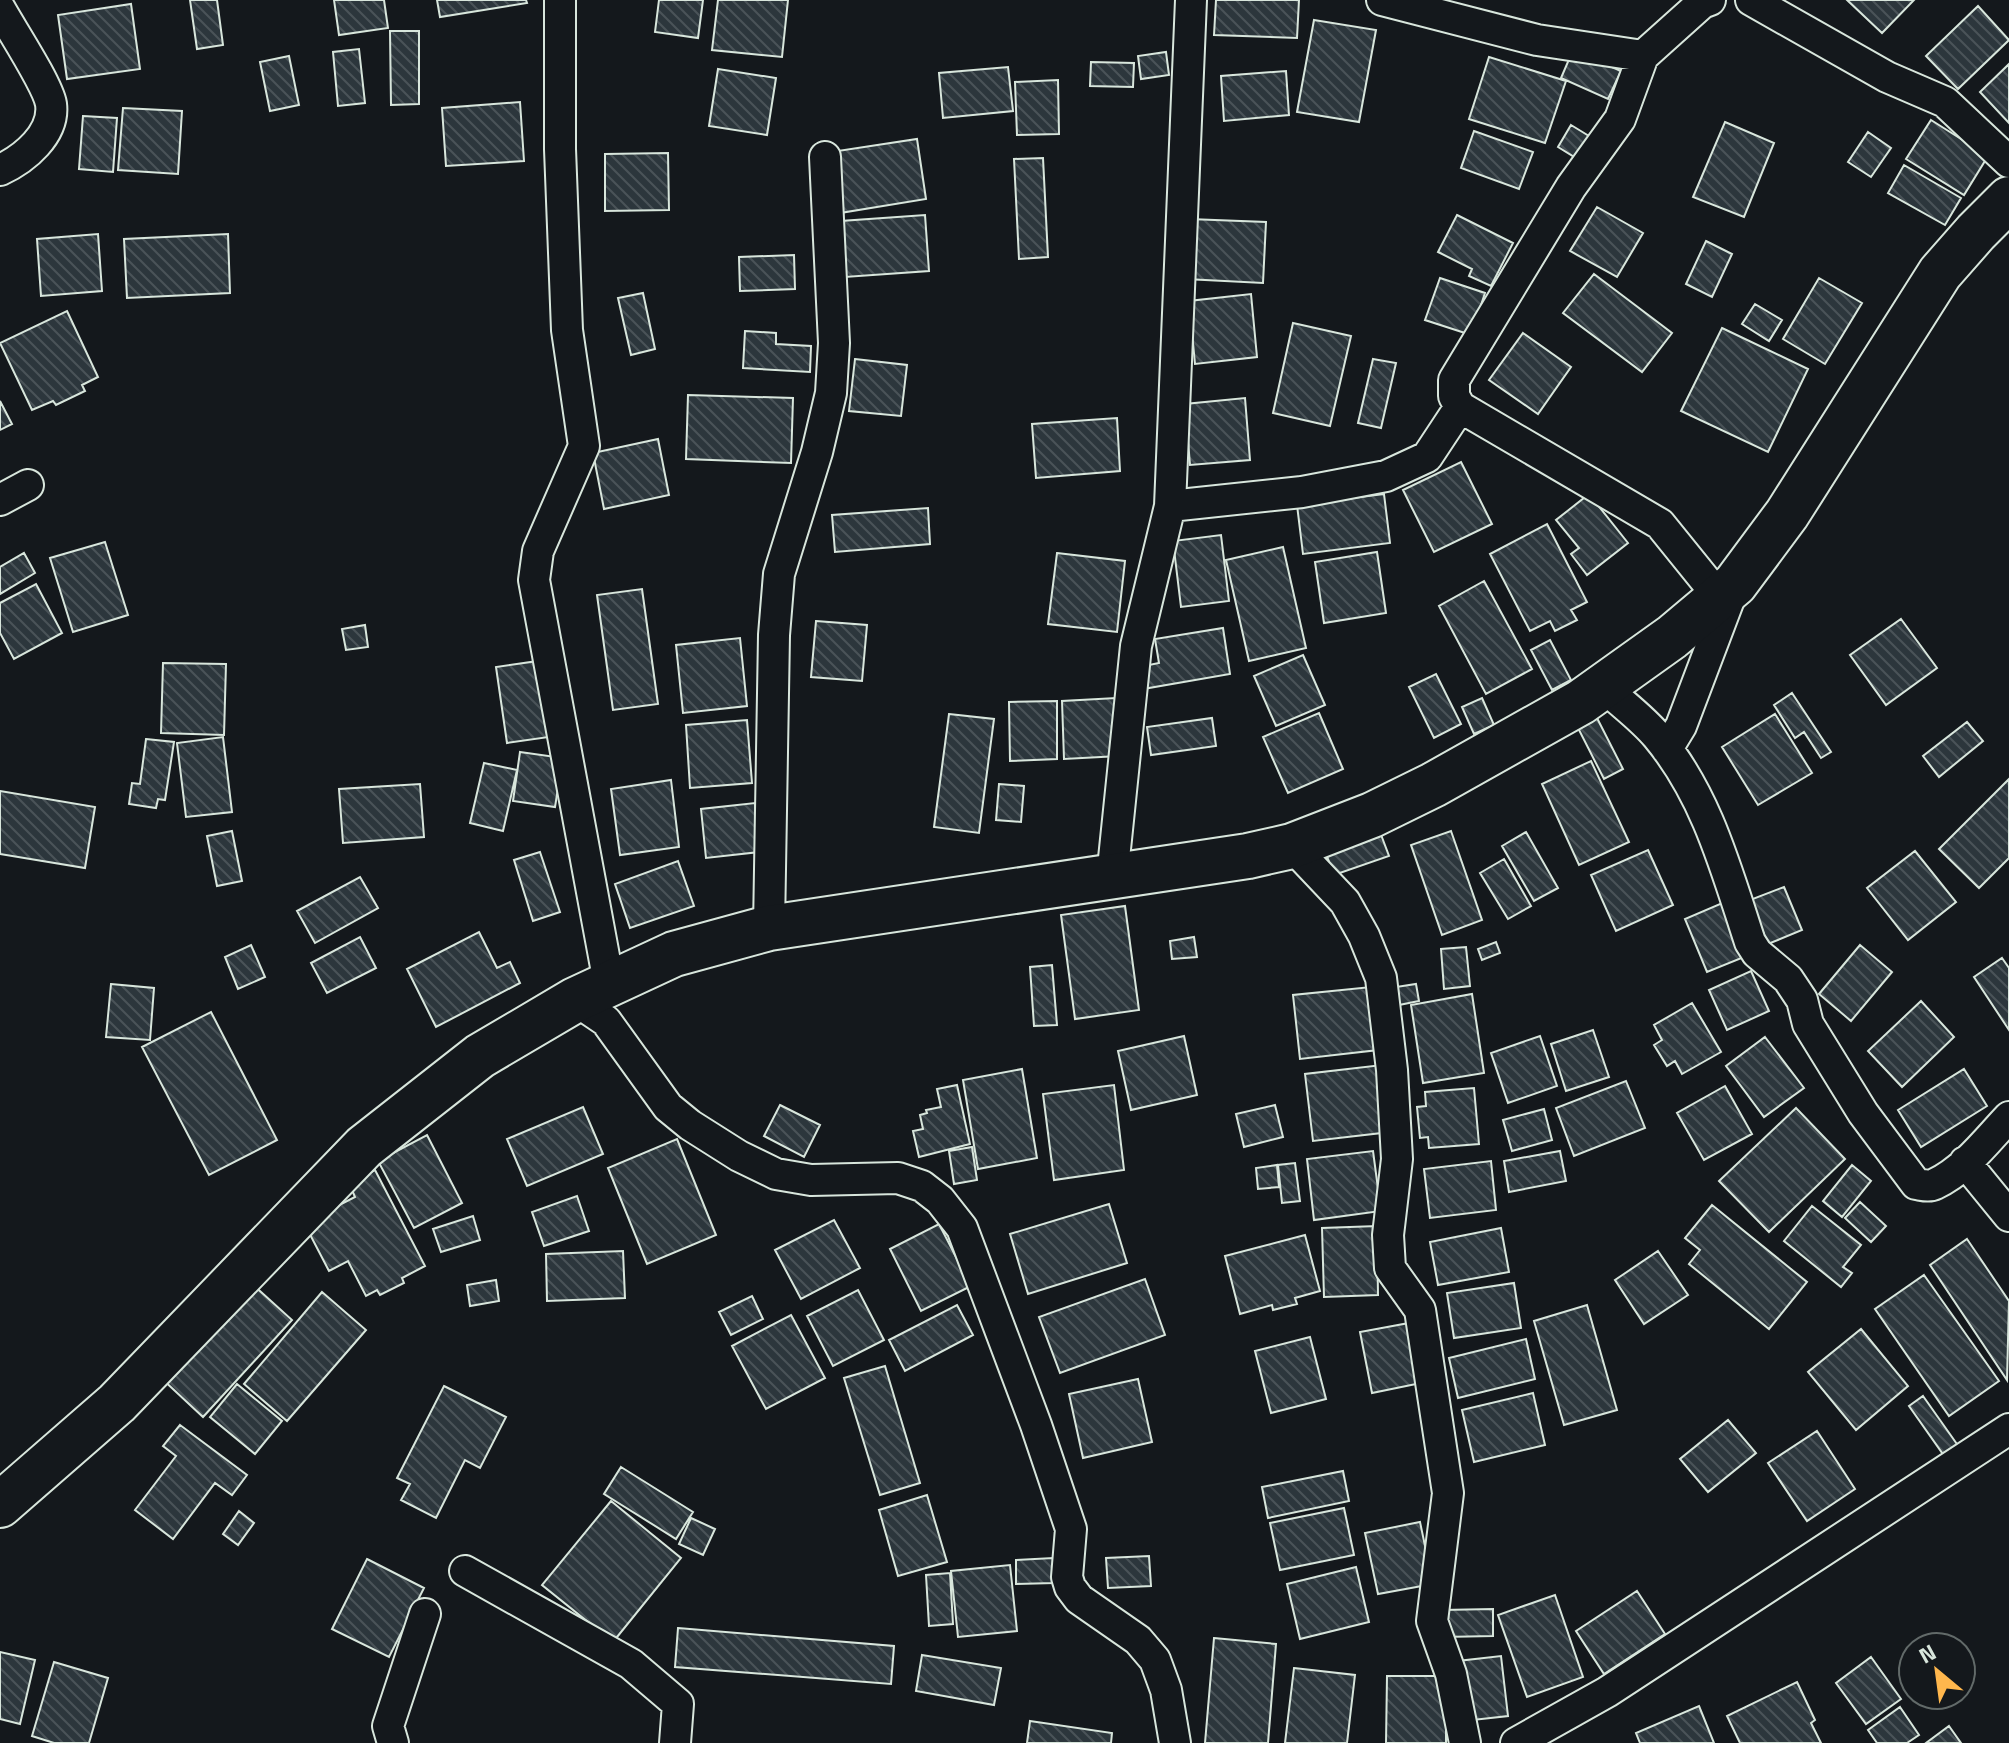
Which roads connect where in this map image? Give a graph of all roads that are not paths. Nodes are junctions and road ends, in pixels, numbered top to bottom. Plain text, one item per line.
1 (560, 0) edge
2 (1191, 0) edge
3 (1382, 0) edge
4 (1710, 0) edge
5 (1751, 0) edge
6 (0, 9) edge
7 (1643, 56) junction
8 (825, 157) dead end
9 (2009, 162) edge
10 (0, 170) edge
11 (2009, 199) edge
12 (1460, 407) junction
13 (28, 485) dead end
14 (0, 500) edge
15 (1170, 506) junction
16 (1727, 591) junction
17 (1603, 686) junction
18 (1667, 749) junction
19 (1292, 846) junction
20 (1112, 878) junction
21 (769, 928) junction
22 (592, 992) junction
23 (2009, 1117) edge
24 (1965, 1162) junction
25 (2009, 1216) edge
26 (2009, 1429) edge
27 (0, 1505) edge
28 (465, 1571) dead end
29 (425, 1614) dead end
30 (393, 1743) edge
31 (675, 1743) edge
32 (1175, 1743) edge
33 (1465, 1743) edge
34 (1516, 1743) edge

1 - 22 street
2 - 15 street
3 - 7 street
4 - 7 street
5 - 9 street
6 - 10 street
7 - 12 street
8 - 21 street
11 - 16 street
12 - 15 street
12 - 16 street
13 - 14 street
15 - 20 street
16 - 17 street
16 - 18 street
17 - 18 street
17 - 19 street
18 - 24 street
19 - 20 street
19 - 33 street
20 - 21 street
21 - 22 street
22 - 27 street
22 - 32 street
23 - 24 street
24 - 25 street
26 - 34 street
28 - 31 street
29 - 30 street

